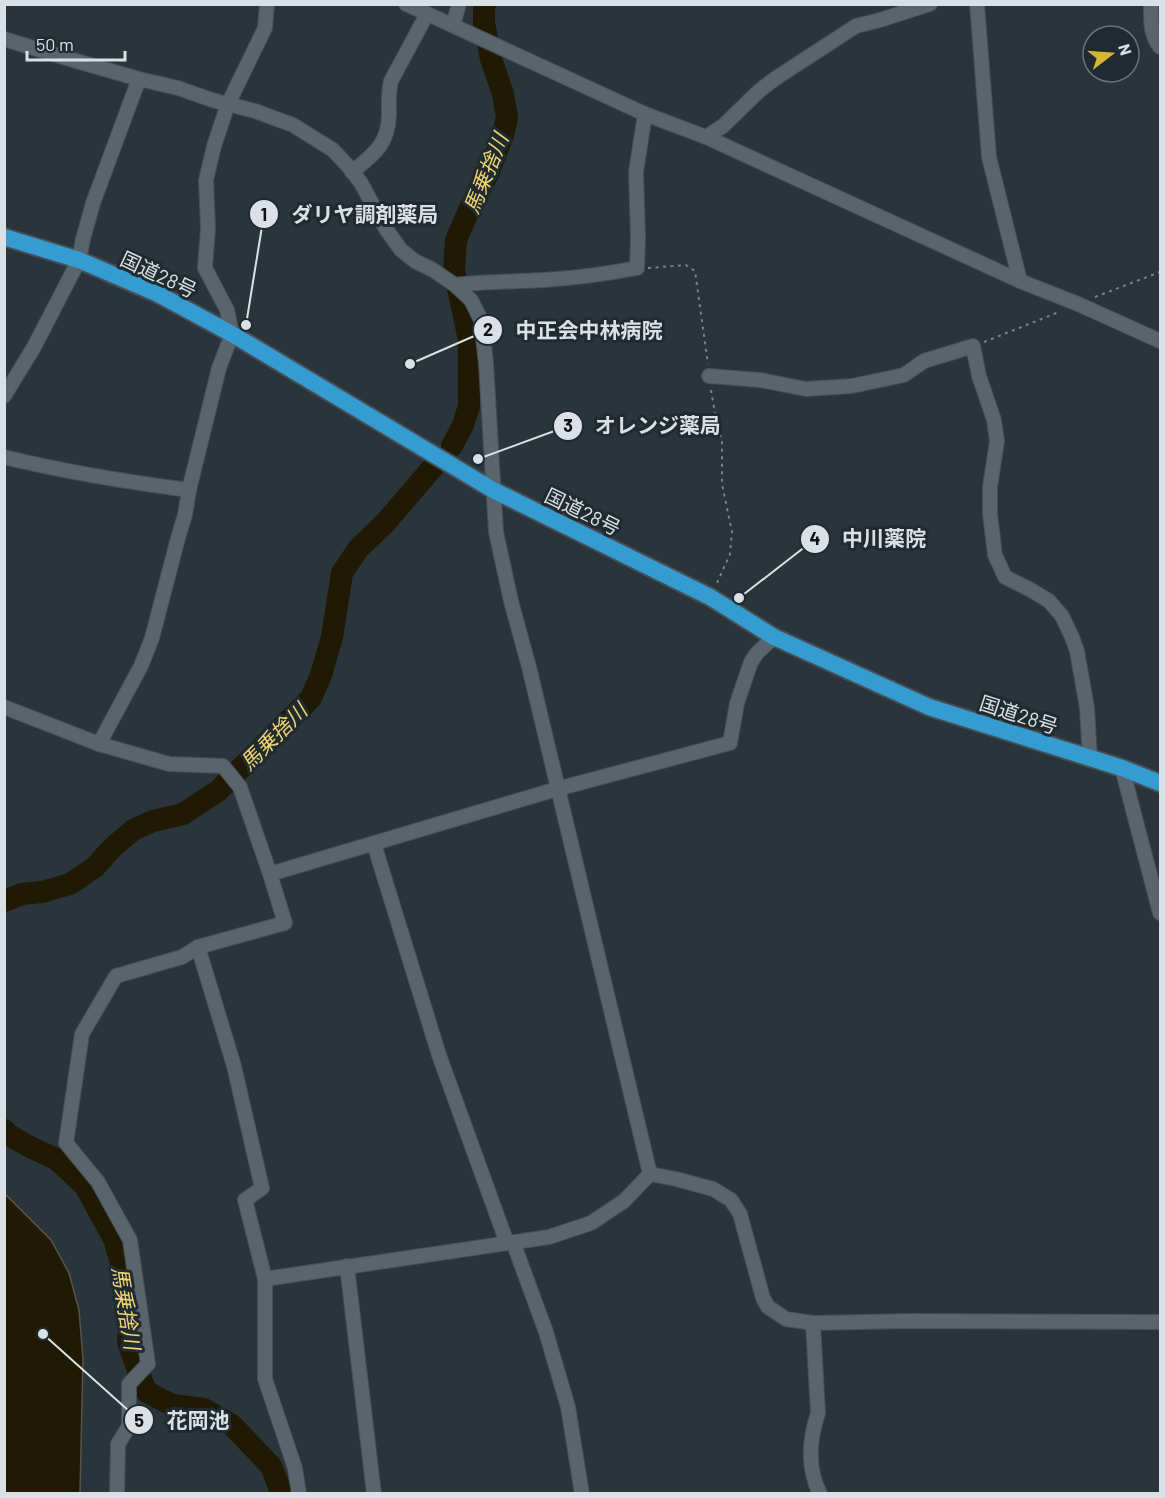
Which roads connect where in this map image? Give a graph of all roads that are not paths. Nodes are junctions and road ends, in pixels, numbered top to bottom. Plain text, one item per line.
1 (267, 4) edge
2 (406, 4) edge
3 (459, 4) edge
4 (930, 4) edge
5 (977, 4) edge
6 (1150, 4) edge
7 (427, 14) junction
8 (453, 25) junction
9 (4, 39) edge
10 (1161, 47) edge
11 (139, 79) junction
12 (228, 104) junction
13 (645, 114) junction
14 (706, 138) junction
15 (352, 172) junction
16 (4, 237) edge
17 (79, 260) junction
18 (1020, 280) junction
19 (455, 285) junction
20 (232, 334) junction
21 (1161, 341) edge
22 (709, 376) road end
23 (4, 396) edge
24 (4, 457) edge
25 (189, 490) junction
26 (493, 490) junction
27 (774, 637) junction
28 (4, 707) edge
29 (99, 744) junction
30 (1090, 759) junction
31 (1122, 768) junction
32 (1161, 783) edge
33 (557, 789) junction
34 (374, 844) junction
35 (270, 874) junction
36 (1161, 913) edge
37 (198, 947) junction
38 (650, 1174) junction
39 (510, 1243) junction
40 (348, 1266) junction
41 (265, 1279) junction
42 (1161, 1322) edge
43 (813, 1323) junction
44 (117, 1494) edge
45 (299, 1494) edge
46 (374, 1494) edge
47 (582, 1494) edge
48 (820, 1494) edge

1 - 12 street
2 - 7 street
3 - 8 street
4 - 14 street
5 - 18 street
6 - 10 street
7 - 8 street
7 - 15 street
8 - 13 street
9 - 11 street
11 - 12 street
11 - 17 street
12 - 15 street
12 - 20 street
13 - 14 street
13 - 19 street
14 - 18 street
15 - 19 street
16 - 17 highway, 国道28号
17 - 20 highway, 国道28号
17 - 23 street
18 - 21 street
19 - 26 street
20 - 25 street
20 - 26 highway, 国道28号
22 - 30 street
24 - 25 street
25 - 29 street
26 - 27 highway, 国道28号
26 - 33 street
27 - 30 highway, 国道28号
27 - 33 street
28 - 29 street
29 - 35 street
30 - 31 highway, 国道28号
31 - 32 highway, 国道28号
31 - 36 street
33 - 34 street
33 - 38 street
34 - 35 street
34 - 39 street
35 - 37 street
37 - 41 street
37 - 44 street
38 - 39 street
38 - 43 street
39 - 40 street
39 - 47 street
40 - 41 street
40 - 46 street
41 - 45 street
42 - 43 street
43 - 48 street

